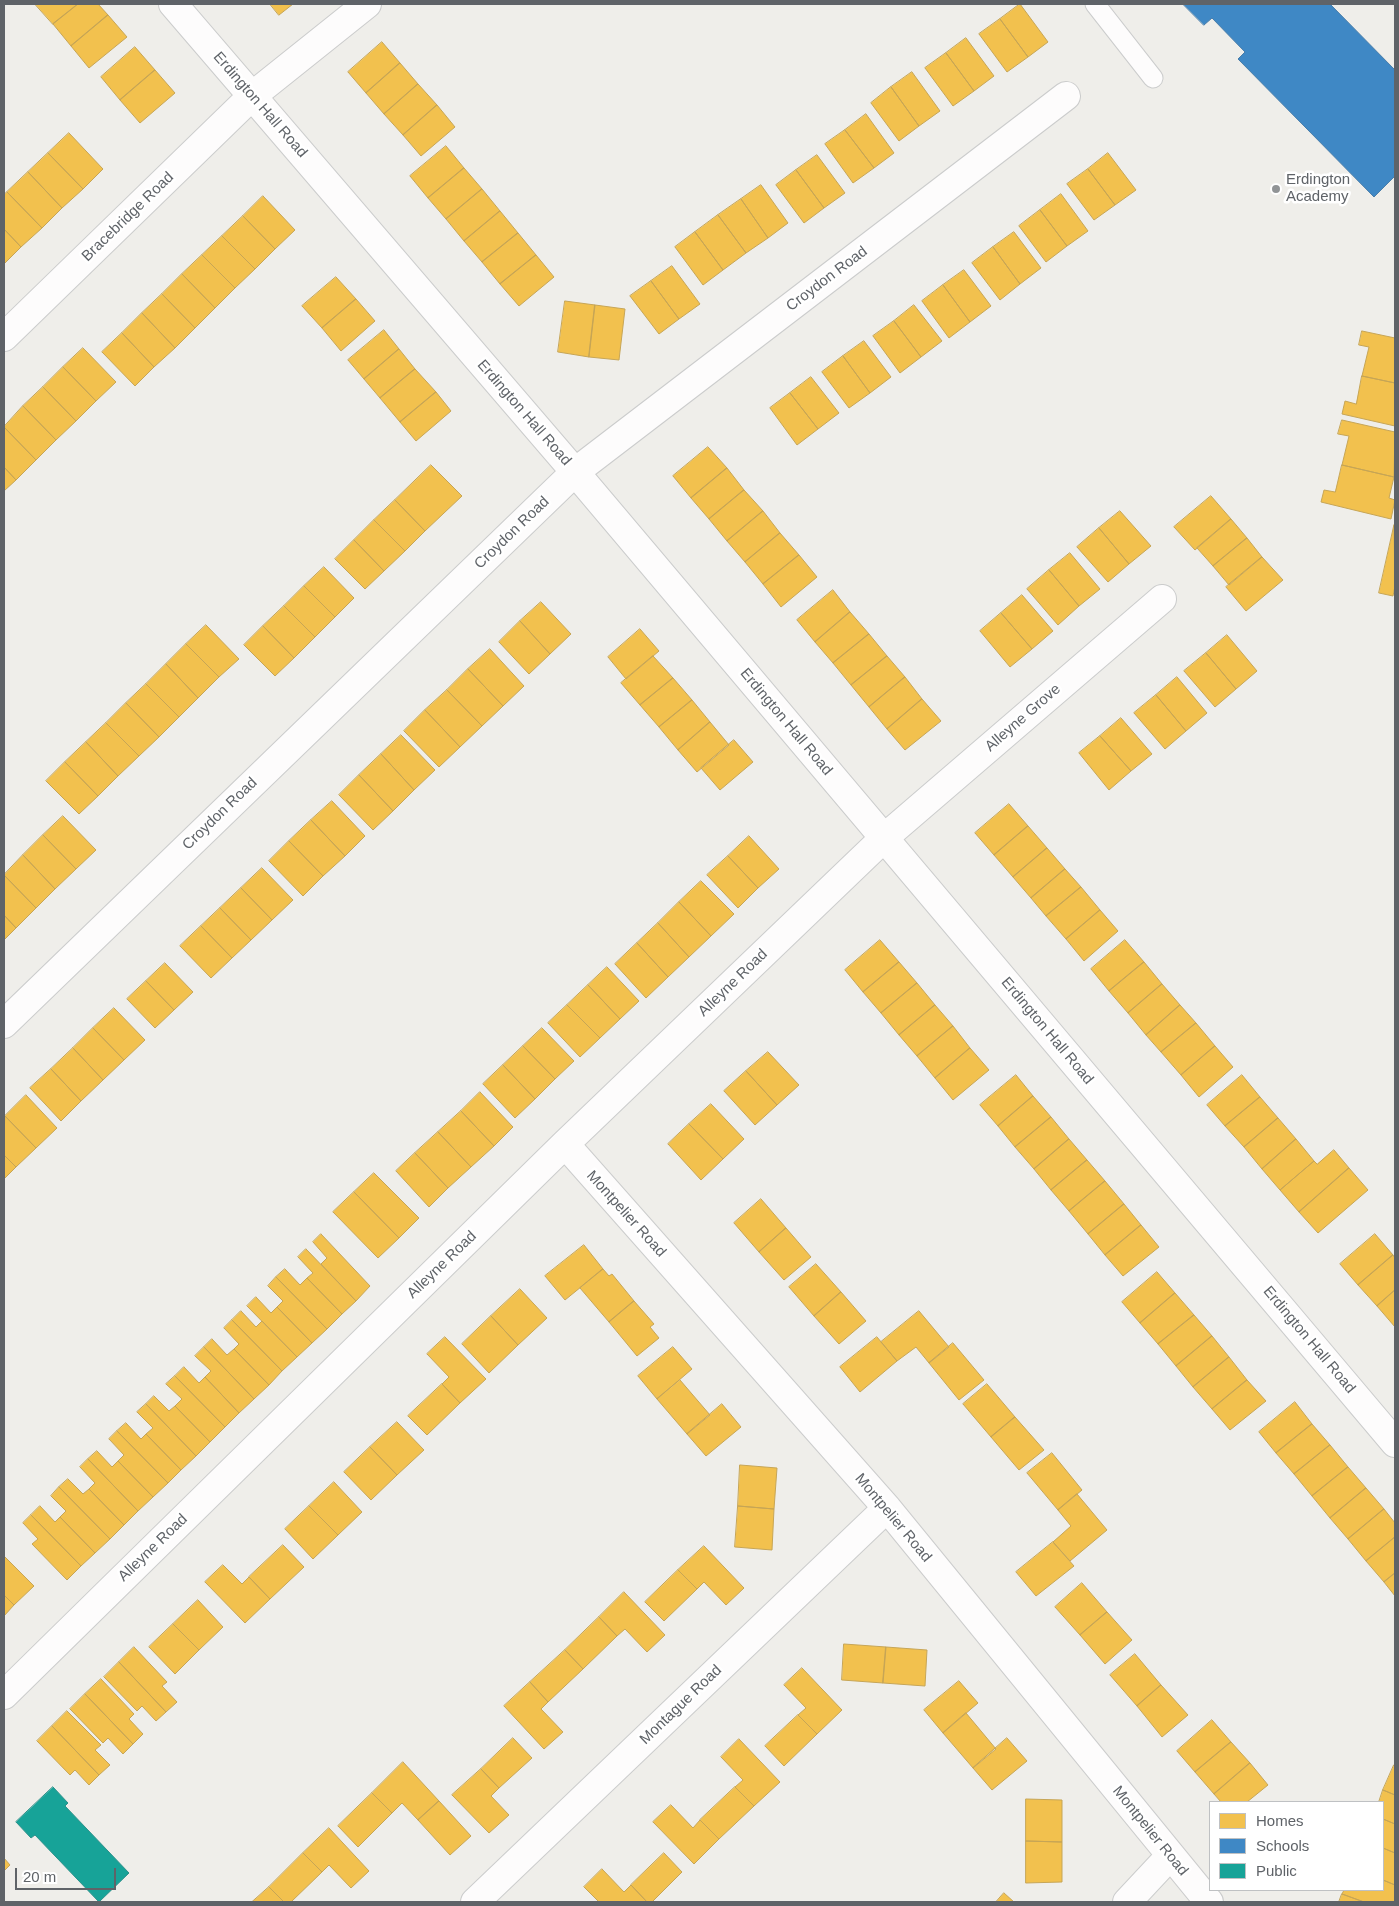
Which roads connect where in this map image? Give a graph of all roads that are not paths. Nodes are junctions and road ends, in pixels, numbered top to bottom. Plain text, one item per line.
1 (173, 4) edge
2 (367, 4) edge
3 (1095, 4) edge
4 (1153, 78) dead end
5 (252, 96) junction
6 (1066, 96) dead end
7 (4, 337) edge
8 (574, 472) junction
9 (1162, 598) dead end
10 (884, 838) junction
11 (4, 1024) edge
12 (565, 1144) junction
13 (1395, 1443) edge
14 (887, 1508) junction
15 (4, 1695) edge
16 (1170, 1856) junction
17 (476, 1902) edge
18 (1127, 1902) edge
19 (1209, 1902) edge

1 - 5 street, Erdington Hall Road
2 - 5 street, Bracebridge Road
3 - 4 lane
5 - 7 street, Bracebridge Road
5 - 8 street, Erdington Hall Road
6 - 8 street, Croydon Road
8 - 10 street, Erdington Hall Road
8 - 11 street, Croydon Road
9 - 10 street, Alleyne Grove
10 - 12 street, Alleyne Road
10 - 13 street, Erdington Hall Road
12 - 14 street, Montpelier Road
12 - 15 street, Alleyne Road
14 - 16 street, Montpelier Road
14 - 17 street, Montague Road
16 - 18 street
16 - 19 street, Montpelier Road

